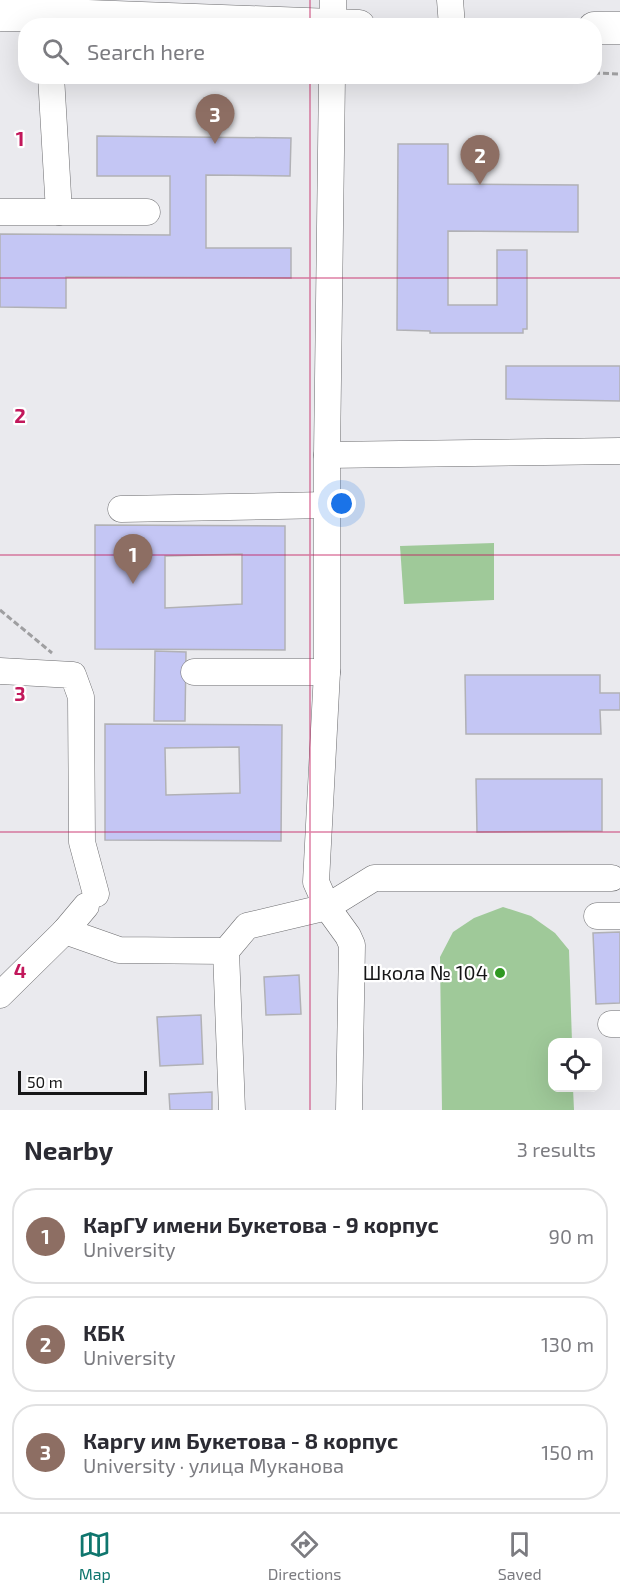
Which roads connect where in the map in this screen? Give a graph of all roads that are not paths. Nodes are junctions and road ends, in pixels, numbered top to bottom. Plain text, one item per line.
1 (333, 0) edge
2 (450, 0) edge
3 (0, 15) edge
4 (24, 18) edge
5 (333, 18) edge
6 (451, 18) edge
7 (602, 28) edge
8 (620, 28) edge
9 (51, 84) edge
10 (332, 84) edge
11 (0, 212) edge
12 (59, 212) junction
13 (147, 212) dead end
14 (620, 452) edge
15 (327, 455) junction
16 (327, 505) junction
17 (121, 508) dead end
18 (0, 671) edge
19 (194, 672) dead end
20 (327, 672) junction
21 (612, 878) dead end
22 (327, 907) junction
23 (65, 931) junction
24 (226, 951) junction
25 (0, 995) edge
26 (232, 1110) edge
27 (349, 1110) edge

1 - 5 lane
2 - 6 lane
3 - 4 main road
7 - 8 main road
9 - 12 lane
10 - 15 lane
11 - 12 lane
12 - 13 lane
14 - 15 lane
15 - 16 lane
16 - 17 lane
16 - 20 lane
18 - 23 lane
19 - 20 lane
20 - 22 lane
21 - 22 lane
22 - 24 lane
22 - 27 lane
23 - 24 lane
23 - 25 lane
24 - 26 lane

